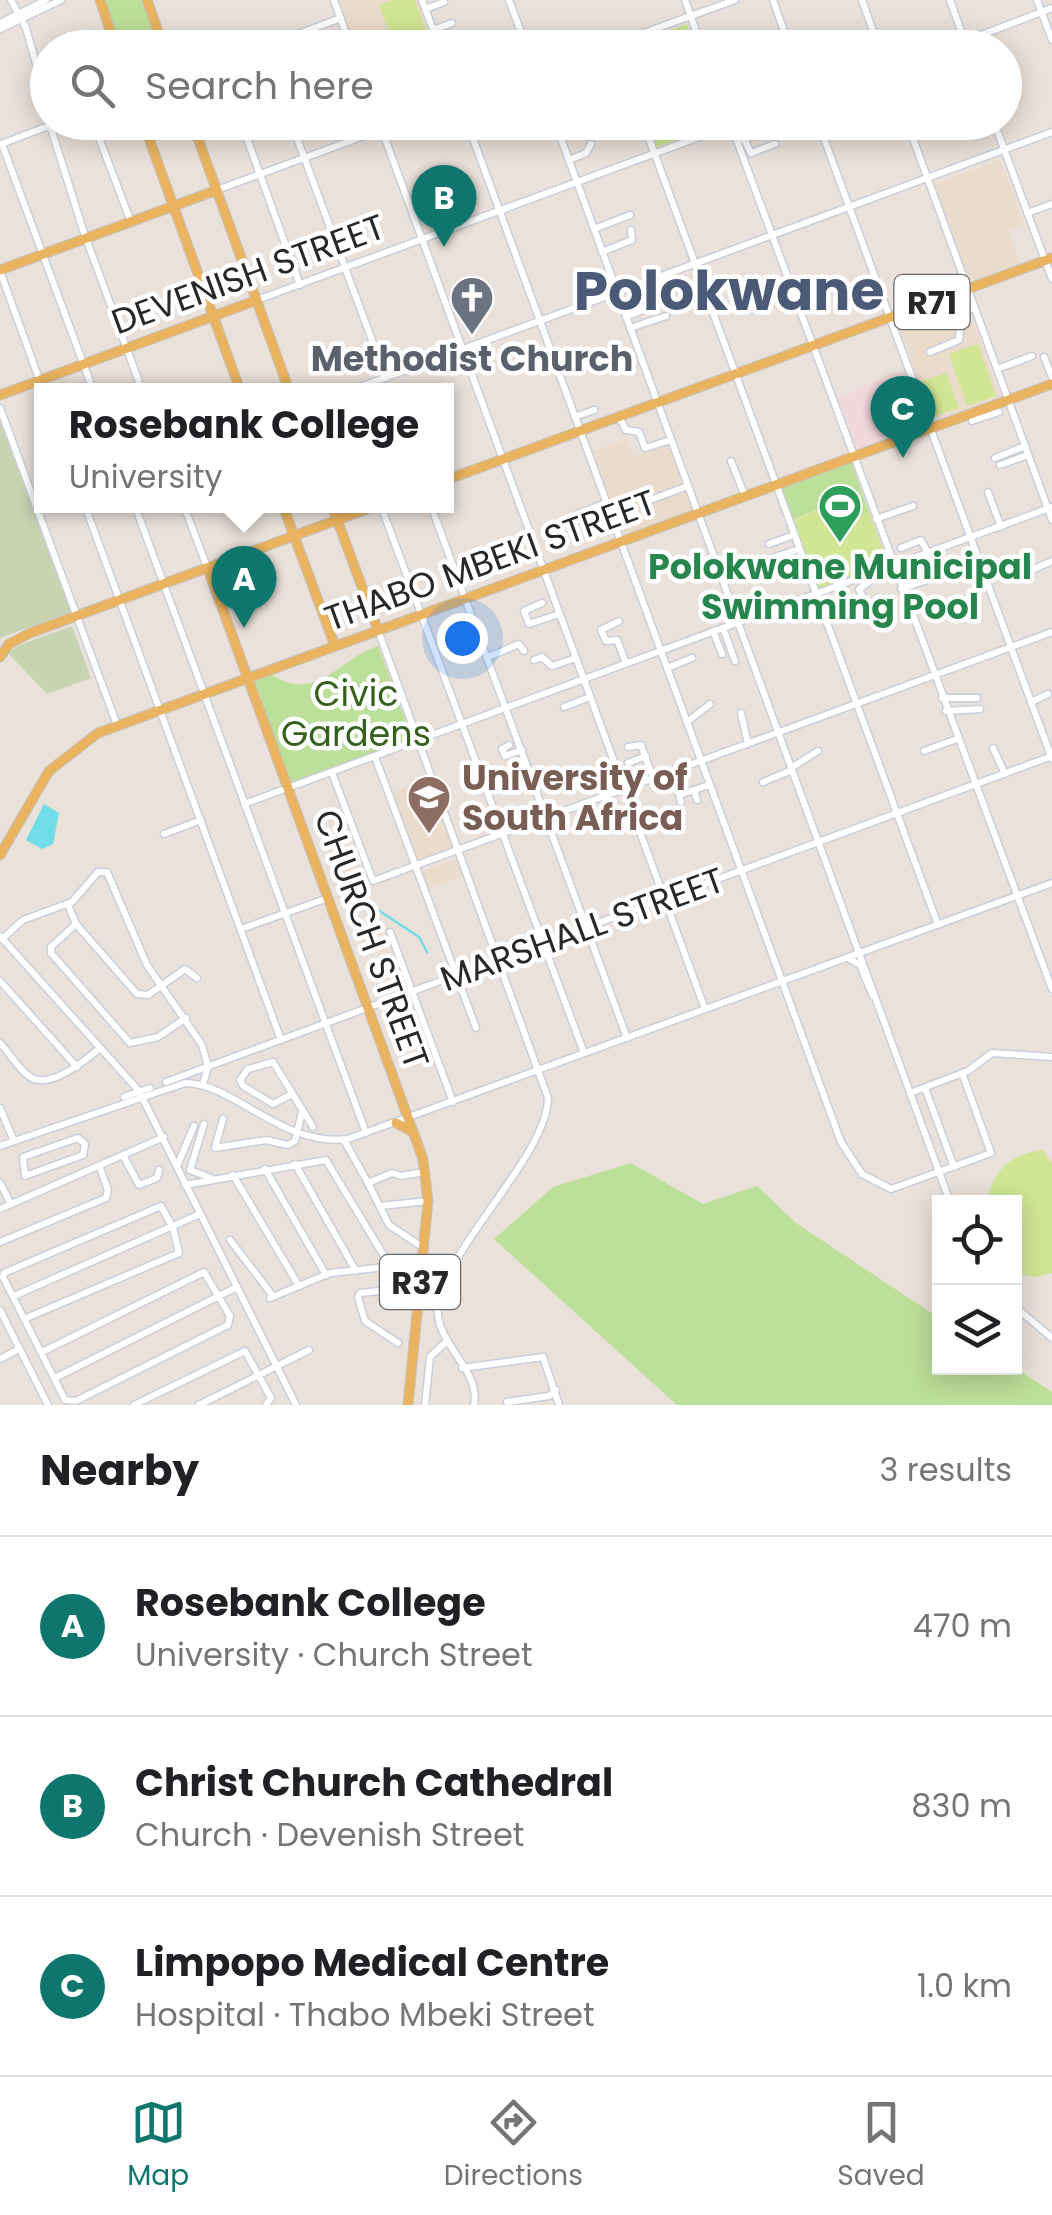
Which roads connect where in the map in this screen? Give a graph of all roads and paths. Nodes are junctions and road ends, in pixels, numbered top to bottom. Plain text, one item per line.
1 (46, 0) edge
2 (61, 0) edge
3 (100, 0) edge
4 (146, 0) edge
5 (334, 0) edge
6 (510, 0) edge
7 (685, 0) edge
8 (735, 0) edge
9 (773, 0) edge
10 (862, 0) edge
11 (950, 0) edge
12 (1037, 0) edge
13 (12, 2) edge
14 (444, 2) edge
15 (424, 4) edge
16 (1052, 8) edge
17 (31, 12) junction
18 (1041, 12) junction
19 (20, 15) junction
20 (691, 16) junction
21 (340, 18) junction
22 (5, 23) edge
23 (452, 23) dead end
24 (26, 28) junction
25 (110, 30) edge
26 (157, 30) edge
27 (308, 30) edge
28 (344, 30) edge
29 (433, 30) joint
30 (521, 30) edge
31 (654, 30) edge
32 (696, 30) edge
33 (783, 30) edge
34 (872, 30) edge
35 (961, 30) edge
36 (999, 30) edge
37 (1052, 40) edge
38 (30, 42) edge
39 (30, 132) edge
40 (1052, 132) edge
41 (54, 140) edge
42 (100, 140) edge
43 (149, 140) edge
44 (199, 140) edge
45 (248, 140) edge
46 (298, 140) edge
47 (350, 140) edge
48 (385, 140) edge
49 (473, 140) edge
50 (562, 140) edge
51 (649, 140) edge
52 (691, 140) edge
53 (740, 140) joint
54 (825, 140) edge
55 (913, 140) edge
56 (1001, 140) edge
57 (1, 144) edge
58 (591, 144) dead end
59 (775, 144) dead end
60 (1004, 149) junction
61 (654, 154) junction
62 (306, 160) junction
63 (569, 160) junction
64 (260, 174) junction
65 (927, 178) junction
66 (577, 183) junction
67 (217, 190) junction
68 (1052, 204) edge
69 (173, 206) junction
70 (849, 206) junction
71 (500, 212) junction
72 (1027, 213) junction
73 (630, 215) dead end
74 (130, 222) junction
75 (594, 229) junction
76 (631, 230) dead end
77 (771, 235) junction
78 (86, 239) junction
79 (422, 240) junction
80 (602, 252) junction
81 (42, 255) junction
82 (1048, 259) edge
83 (694, 264) junction
84 (344, 269) junction
85 (0, 270) edge
86 (660, 276) junction
87 (1052, 280) edge
88 (300, 285) junction
89 (968, 289) junction
90 (617, 292) junction
91 (705, 293) junction
92 (257, 300) junction
93 (662, 302) dead end
94 (974, 307) junction
95 (213, 316) junction
96 (630, 316) junction
97 (666, 316) dead end
98 (890, 317) junction
99 (540, 321) junction
100 (634, 327) junction
101 (812, 346) junction
102 (126, 347) junction
103 (462, 348) junction
104 (930, 352) dead end
105 (1032, 356) dead end
106 (1044, 357) dead end
107 (83, 365) junction
108 (997, 370) junction
109 (734, 374) junction
110 (386, 378) junction
111 (1052, 381) edge
112 (41, 383) edge
113 (48, 383) edge
114 (89, 383) edge
115 (139, 383) edge
116 (237, 383) edge
117 (287, 383) edge
118 (372, 383) edge
119 (34, 388) edge
120 (0, 396) edge
121 (1008, 400) junction
122 (658, 402) junction
123 (0, 408) edge
124 (594, 410) dead end
125 (1000, 412) dead end
126 (987, 416) junction
127 (575, 417) junction
128 (619, 417) junction
129 (972, 421) dead end
130 (931, 428) junction
131 (581, 431) junction
132 (671, 440) junction
133 (1026, 450) junction
134 (853, 457) junction
135 (503, 460) junction
136 (732, 462) dead end
137 (998, 462) dead end
138 (454, 477) edge
139 (776, 485) junction
140 (688, 486) junction
141 (988, 492) dead end
142 (34, 495) edge
143 (745, 496) junction
144 (650, 500) dead end
145 (606, 503) junction
146 (912, 506) dead end
147 (1050, 507) edge
148 (41, 513) edge
149 (88, 513) edge
150 (138, 513) edge
151 (187, 513) edge
152 (285, 513) edge
153 (335, 513) edge
154 (358, 513) edge
155 (381, 513) edge
156 (435, 513) edge
157 (698, 514) junction
158 (878, 518) junction
159 (338, 520) junction
160 (1052, 520) edge
161 (576, 524) dead end
162 (1001, 527) junction
163 (794, 535) junction
164 (294, 537) junction
165 (971, 538) junction
166 (620, 541) junction
167 (769, 544) dead end
168 (901, 548) dead end
169 (800, 549) junction
170 (928, 554) junction
171 (766, 560) dead end
172 (1052, 561) edge
173 (893, 566) junction
174 (208, 569) junction
175 (542, 569) junction
176 (1032, 570) dead end
177 (869, 575) junction
178 (935, 577) dead end
179 (163, 584) junction
180 (901, 589) junction
181 (816, 593) junction
182 (466, 598) junction
183 (120, 600) junction
184 (876, 600) dead end
185 (542, 603) dead end
186 (422, 614) junction
187 (559, 614) junction
188 (76, 616) junction
189 (619, 621) dead end
190 (737, 622) junction
191 (722, 628) junction
192 (378, 630) junction
193 (713, 631) junction
194 (1052, 632) edge
195 (335, 646) junction
196 (1011, 648) junction
197 (661, 651) junction
198 (524, 652) dead end
199 (722, 654) dead end
200 (0, 657) edge
201 (488, 657) junction
202 (576, 658) junction
203 (692, 658) dead end
204 (534, 660) dead end
205 (736, 662) dead end
206 (626, 663) junction
207 (667, 668) junction
208 (934, 676) junction
209 (247, 678) junction
210 (584, 678) junction
211 (203, 694) junction
212 (1048, 694) dead end
213 (590, 698) junction
214 (942, 698) junction
215 (977, 698) dead end
216 (1031, 702) junction
217 (710, 704) dead end
218 (856, 705) junction
219 (506, 707) junction
220 (564, 707) dead end
221 (160, 710) junction
222 (980, 710) dead end
223 (946, 711) junction
224 (741, 713) dead end
225 (462, 722) junction
226 (686, 722) junction
227 (117, 725) junction
228 (778, 733) junction
229 (956, 739) junction
230 (416, 741) junction
231 (748, 744) junction
232 (510, 745) dead end
233 (628, 747) dead end
234 (994, 748) dead end
235 (522, 750) junction
236 (818, 751) dead end
237 (924, 751) dead end
238 (646, 756) junction
239 (375, 757) junction
240 (1052, 758) edge
241 (701, 762) junction
242 (628, 763) dead end
243 (528, 768) junction
244 (792, 769) junction
245 (332, 772) junction
246 (513, 774) dead end
247 (1005, 774) junction
248 (654, 778) junction
249 (763, 782) dead end
250 (709, 784) junction
251 (974, 786) junction
252 (287, 788) junction
253 (623, 790) junction
254 (694, 790) junction
255 (679, 795) dead end
256 (697, 800) dead end
257 (244, 804) junction
258 (896, 814) junction
259 (546, 819) junction
260 (201, 820) junction
261 (164, 834) dead end
262 (502, 835) junction
263 (10, 836) junction
264 (818, 843) junction
265 (0, 844) edge
266 (459, 850) junction
267 (0, 856) edge
268 (415, 865) junction
269 (742, 870) junction
270 (1052, 882) edge
271 (1014, 896) junction
272 (328, 898) junction
273 (664, 899) junction
274 (68, 904) junction
275 (284, 914) junction
276 (76, 924) junction
277 (938, 924) junction
278 (585, 926) junction
279 (241, 929) junction
280 (390, 932) dead end
281 (1, 937) edge
282 (542, 943) junction
283 (860, 953) junction
284 (848, 958) junction
285 (498, 960) junction
286 (457, 975) junction
287 (196, 978) dead end
288 (782, 980) junction
289 (0, 981) edge
290 (161, 986) junction
291 (1052, 989) edge
292 (411, 992) junction
293 (879, 1005) junction
294 (369, 1008) junction
295 (704, 1009) junction
296 (186, 1018) junction
297 (325, 1024) junction
298 (476, 1028) dead end
299 (627, 1038) junction
300 (281, 1040) junction
301 (0, 1043) edge
302 (100, 1048) junction
303 (584, 1053) junction
304 (1052, 1056) edge
305 (77, 1067) junction
306 (208, 1067) junction
307 (540, 1069) junction
308 (962, 1073) junction
309 (203, 1084) junction
310 (925, 1088) junction
311 (910, 1092) junction
312 (138, 1093) junction
313 (292, 1094) junction
314 (453, 1102) junction
315 (0, 1108) edge
316 (302, 1111) junction
317 (409, 1118) junction
318 (223, 1120) dead end
319 (396, 1122) junction
320 (204, 1124) dead end
321 (194, 1126) dead end
322 (312, 1126) dead end
323 (297, 1131) junction
324 (366, 1133) junction
325 (415, 1134) junction
326 (162, 1138) junction
327 (14, 1140) junction
328 (344, 1140) junction
329 (0, 1145) edge
330 (124, 1157) junction
331 (62, 1164) junction
332 (295, 1164) junction
333 (175, 1165) junction
334 (954, 1167) junction
335 (100, 1168) junction
336 (265, 1169) junction
337 (159, 1170) dead end
338 (426, 1172) junction
339 (939, 1173) junction
340 (233, 1175) junction
341 (927, 1177) junction
342 (212, 1179) junction
343 (69, 1180) junction
344 (368, 1183) junction
345 (0, 1184) edge
346 (943, 1184) junction
347 (184, 1185) junction
348 (947, 1195) edge
349 (428, 1201) junction
350 (11, 1204) junction
351 (380, 1206) junction
352 (0, 1209) edge
353 (200, 1214) junction
354 (174, 1228) junction
355 (230, 1240) dead end
356 (0, 1242) edge
357 (424, 1248) junction
358 (356, 1271) junction
359 (326, 1274) junction
360 (298, 1286) junction
361 (237, 1287) junction
362 (420, 1287) junction
363 (220, 1295) junction
364 (13, 1296) junction
365 (0, 1310) edge
366 (1022, 1311) edge
367 (24, 1319) junction
368 (1052, 1336) edge
369 (446, 1342) junction
370 (398, 1344) dead end
371 (20, 1348) junction
372 (309, 1350) dead end
373 (42, 1352) junction
374 (0, 1359) edge
375 (276, 1365) junction
376 (462, 1368) junction
377 (260, 1374) junction
378 (55, 1378) junction
379 (556, 1388) junction
380 (508, 1402) dead end
381 (48, 1405) edge
382 (134, 1405) edge
383 (200, 1405) edge
384 (266, 1405) edge
385 (296, 1405) edge
386 (408, 1405) edge
387 (425, 1405) edge
388 (474, 1405) edge
389 (560, 1405) edge

1 - 19 street
2 - 17 street
3 - 25 main road
4 - 26 main road
5 - 21 street
6 - 30 street
7 - 20 street
8 - 20 street
9 - 33 street
10 - 34 street
11 - 35 street
12 - 18 street
13 - 19 street
13 - 22 street
14 - 15 street
15 - 29 street
16 - 18 street
17 - 19 street
17 - 24 street
18 - 36 street
18 - 37 street
19 - 22 street
19 - 24 street
20 - 31 street
20 - 32 street
21 - 27 street
21 - 28 street
22 - 24 street
23 - 29 street
24 - 38 street
39 - 57 street
40 - 60 street
41 - 78 street
42 - 74 street
43 - 69 main road
44 - 67 main road
45 - 64 street
46 - 62 street
47 - 62 street
48 - 79 street
49 - 71 street
50 - 63 street
51 - 61 street
52 - 61 street, DEVENISH STREET
53 - 59 street
53 - 77 street
54 - 70 street
55 - 65 street
56 - 60 street
57 - 81 street
58 - 63 street
60 - 65 street
60 - 72 street
61 - 66 street, DEVENISH STREET
61 - 83 street
62 - 64 street
62 - 84 street
63 - 66 street
64 - 67 street
64 - 88 street
65 - 70 street
65 - 89 street
66 - 71 street, DEVENISH STREET
66 - 75 street
67 - 69 main road
67 - 92 main road
68 - 72 street
69 - 74 main road
69 - 95 main road
70 - 77 street
70 - 98 street
71 - 79 street, DEVENISH STREET
71 - 99 street
72 - 82 street
73 - 75 street
74 - 78 main road
75 - 80 street
76 - 80 street
77 - 83 street
77 - 101 street
78 - 81 main road
78 - 102 street
79 - 84 street, DEVENISH STREET
79 - 103 street
80 - 90 street
81 - 85 main road
81 - 107 street
82 - 87 street
82 - 89 main road, R71
83 - 86 street
83 - 91 street
84 - 88 street, DEVENISH STREET
84 - 110 street
85 - 112 street
86 - 90 street
86 - 91 street
88 - 92 street, DEVENISH STREET
89 - 94 street
89 - 98 main road, R71
90 - 96 street
90 - 99 street
91 - 109 street
92 - 95 main road, DEVENISH STREET
92 - 117 main road
93 - 96 street
94 - 104 street
94 - 108 street
95 - 102 main road, DEVENISH STREET
95 - 116 main road
96 - 100 street
97 - 100 street
98 - 101 main road, R71
98 - 130 street
99 - 103 street
99 - 127 street
100 - 122 street
101 - 109 main road, R71
101 - 134 street
102 - 107 main road, DEVENISH STREET
102 - 115 street
103 - 110 street
103 - 135 street
105 - 108 street
106 - 111 street
107 - 113 main road, DEVENISH STREET
107 - 114 street
108 - 121 street
109 - 122 main road, R71
109 - 139 street
110 - 118 street
111 - 121 main road, THABO MBEKI STREET
119 - 120 main road, DEVENISH STREET
121 - 126 main road, THABO MBEKI STREET
121 - 133 street
122 - 128 main road, R71
122 - 132 street
123 - 142 street
124 - 127 street
125 - 126 street
126 - 129 street
126 - 130 main road, THABO MBEKI STREET
127 - 131 street
128 - 131 main road, R71
128 - 132 street
130 - 134 main road, THABO MBEKI STREET
130 - 165 street
131 - 135 main road, R71
131 - 145 street
132 - 140 street
133 - 137 street
133 - 147 street
134 - 139 main road, THABO MBEKI STREET
134 - 158 street
135 - 138 main road, R71
135 - 175 street
136 - 143 street
139 - 143 main road, THABO MBEKI STREET
139 - 163 street
140 - 144 street
140 - 157 street
141 - 162 street
143 - 157 main road, THABO MBEKI STREET
145 - 161 street
145 - 166 street
146 - 158 street
147 - 160 street
147 - 162 street
148 - 188 street
149 - 183 street
150 - 179 street
151 - 174 street, CHURCH STREET
152 - 164 main road
153 - 159 main road
154 - 159 main road
155 - 186 street
156 - 182 street
157 - 166 main road, THABO MBEKI STREET
157 - 190 street
158 - 173 street
159 - 164 main road
159 - 192 main road
162 - 165 street
163 - 167 street
163 - 169 street
164 - 174 main road
164 - 195 main road
165 - 170 street
165 - 196 street
166 - 175 main road, THABO MBEKI STREET
166 - 197 street
168 - 170 street
169 - 171 street
169 - 181 street
170 - 173 street
172 - 176 street
173 - 177 street
173 - 180 street
174 - 179 main road
174 - 209 main road, CHURCH STREET / R37
175 - 182 main road, THABO MBEKI STREET
175 - 187 street
177 - 181 street
177 - 184 street
178 - 180 street
179 - 183 main road
179 - 211 street
180 - 208 street
181 - 190 street
181 - 218 street
182 - 186 main road, THABO MBEKI STREET
182 - 201 street
183 - 188 main road
183 - 221 street
185 - 187 street
186 - 192 main road, THABO MBEKI STREET
186 - 225 street
187 - 202 street
188 - 200 main road
188 - 227 street
189 - 206 street
190 - 191 street
190 - 228 street
191 - 193 street
191 - 205 street
192 - 195 main road, THABO MBEKI STREET
192 - 230 street
193 - 197 street
193 - 199 street
194 - 196 street
195 - 209 main road, THABO MBEKI STREET
196 - 208 street
196 - 216 street
197 - 206 street
197 - 207 street
198 - 201 street
201 - 219 street
202 - 204 street
202 - 210 street
203 - 207 street
206 - 210 street
207 - 226 street
208 - 214 street
208 - 218 street
209 - 211 main road, THABO MBEKI STREET
209 - 252 main road, CHURCH STREET / R37
210 - 213 street
210 - 219 street
211 - 221 main road, THABO MBEKI STREET
211 - 257 street
212 - 216 street
213 - 220 street
213 - 253 street
214 - 215 street
214 - 223 street
216 - 240 street
217 - 226 street
218 - 228 street
218 - 258 street
219 - 225 street
219 - 235 street
221 - 227 main road, THABO MBEKI STREET
221 - 260 street
222 - 223 street
223 - 229 street
224 - 231 street
225 - 230 street
225 - 262 street
226 - 241 street
227 - 263 main road, THABO MBEKI STREET
228 - 231 street
228 - 244 street
229 - 237 street
229 - 251 street
230 - 239 street
230 - 266 street
231 - 241 street
232 - 235 street
233 - 238 street
234 - 247 street
235 - 243 street
236 - 244 street
238 - 242 street
238 - 248 street
239 - 245 street
239 - 268 street
240 - 247 street, MARSHALL STREET
241 - 248 street
241 - 250 street
243 - 246 street
243 - 259 street
244 - 249 street
244 - 264 street
245 - 252 street
245 - 268 street
247 - 251 street, MARSHALL STREET
248 - 253 street
250 - 254 street
250 - 269 street
251 - 258 street, MARSHALL STREET
251 - 271 street
252 - 257 street
252 - 272 main road, CHURCH STREET / R37
253 - 259 street
253 - 273 street
254 - 255 street
254 - 256 street
257 - 275 street
258 - 264 street, MARSHALL STREET
258 - 277 street
259 - 262 street
259 - 278 street
260 - 261 street
260 - 279 street
262 - 266 street
262 - 282 street
263 - 265 main road
263 - 267 main road, THABO MBEKI STREET
264 - 269 street, MARSHALL STREET
264 - 283 street
266 - 268 street
266 - 285 street
268 - 286 street
269 - 273 street, MARSHALL STREET
269 - 288 street
270 - 271 street
271 - 277 street
271 - 291 street
272 - 275 street
272 - 294 main road, CHURCH STREET / R37
273 - 278 street, MARSHALL STREET
273 - 295 street
274 - 276 street
274 - 281 street
274 - 290 street
275 - 279 street
275 - 297 street
276 - 290 street
276 - 296 street
277 - 283 street
278 - 282 street, MARSHALL STREET
278 - 299 street
279 - 300 street
280 - 292 street
281 - 302 street
282 - 285 street, MARSHALL STREET
282 - 303 street
283 - 284 street
283 - 293 street
284 - 288 street
284 - 293 street
285 - 286 street, MARSHALL STREET
285 - 307 street
286 - 292 street, MARSHALL STREET
286 - 298 street
287 - 290 street
288 - 295 street
288 - 341 street
289 - 305 street
290 - 296 street
292 - 294 street, MARSHALL STREET
292 - 314 street
293 - 311 street
294 - 297 street, MARSHALL STREET
294 - 317 main road, CHURCH STREET / R37
295 - 299 street
296 - 306 street
297 - 300 street, MARSHALL STREET
297 - 324 street
299 - 303 street
300 - 306 street, MARSHALL STREET
301 - 305 street
302 - 305 street
302 - 312 street
303 - 307 street
304 - 308 street
306 - 309 street
306 - 312 street, MARSHALL STREET
307 - 314 street
307 - 369 street
308 - 310 street
308 - 334 street
309 - 312 street
309 - 323 street
310 - 311 street
310 - 334 street
311 - 339 street
312 - 326 street
312 - 327 street, MARSHALL STREET
313 - 313 street
313 - 316 street
314 - 317 street
315 - 327 street
316 - 322 street
316 - 323 street
317 - 319 street
317 - 325 main road, CHURCH STREET / R37
318 - 323 street
319 - 324 street
319 - 325 main road
320 - 342 street
321 - 333 street
323 - 328 street
324 - 328 street
325 - 338 main road, CHURCH STREET / R37
326 - 330 street
326 - 333 street
327 - 329 street, MARSHALL STREET
328 - 344 street
330 - 335 street
330 - 337 street
331 - 331 street
331 - 343 street
332 - 336 street
332 - 358 street
332 - 358 street
333 - 347 street
334 - 339 street
335 - 343 street
335 - 356 street
336 - 340 street
336 - 359 street
338 - 344 street
338 - 349 main road, CHURCH STREET / R37
339 - 341 street
339 - 346 street
340 - 342 street
340 - 360 street
341 - 346 street
342 - 347 street
343 - 350 street
344 - 351 street
345 - 350 street
346 - 348 street
347 - 353 street
349 - 351 street
349 - 357 main road, CHURCH STREET / R37
350 - 352 street
351 - 357 street
353 - 354 street
353 - 361 street
354 - 364 street
354 - 364 street
354 - 367 street
355 - 360 street
357 - 362 main road, CHURCH STREET / R37
358 - 359 street
359 - 360 street
361 - 363 street
361 - 375 street
362 - 370 street
362 - 386 main road, CHURCH STREET / R37
363 - 373 street
363 - 378 street
363 - 378 street
364 - 367 street
365 - 371 street
366 - 368 street
367 - 373 street
369 - 376 street
369 - 387 street
371 - 374 street
371 - 381 street
372 - 375 street
373 - 378 street
375 - 377 street
375 - 385 street
376 - 379 street
376 - 388 street
377 - 382 street
377 - 383 street
377 - 384 street
379 - 380 street
379 - 389 street

